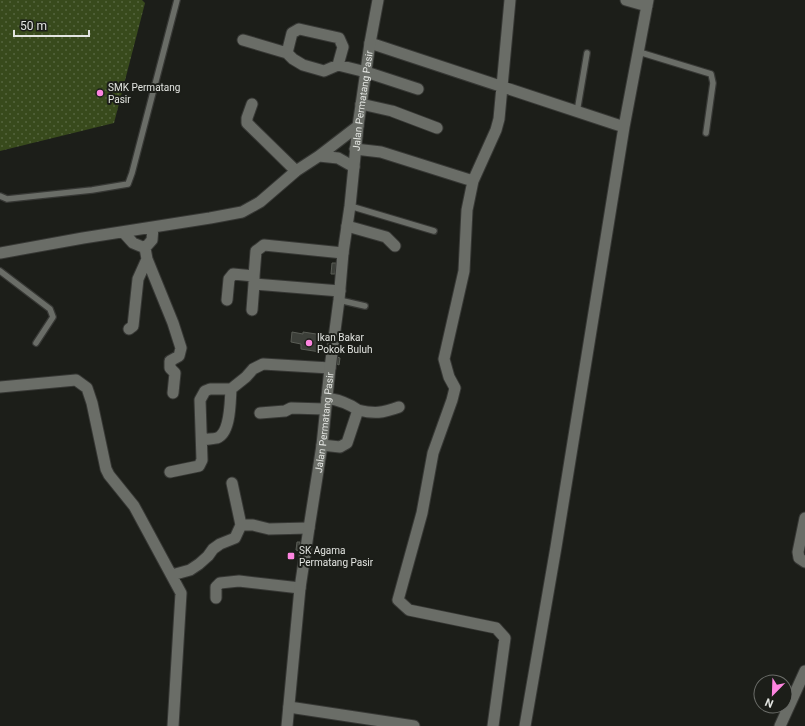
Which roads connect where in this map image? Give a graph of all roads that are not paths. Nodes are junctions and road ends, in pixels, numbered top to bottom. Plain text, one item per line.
1 (177, 0) edge
2 (376, 0) edge
3 (510, 0) edge
4 (626, 0) edge
5 (648, 3) edge
6 (243, 40) dead end
7 (370, 43) junction
8 (639, 52) junction
9 (286, 53) junction
10 (587, 53) dead end
11 (338, 64) junction
12 (366, 72) junction
13 (502, 86) junction
14 (418, 89) dead end
15 (252, 104) dead end
16 (361, 104) junction
17 (577, 112) junction
18 (358, 126) junction
19 (624, 127) junction
20 (437, 128) dead end
21 (706, 133) dead end
22 (355, 150) junction
23 (319, 156) junction
24 (354, 167) junction
25 (296, 171) junction
26 (473, 181) junction
27 (0, 196) edge
28 (350, 206) junction
29 (347, 226) junction
30 (153, 227) junction
31 (434, 231) dead end
32 (122, 232) junction
33 (395, 246) dead end
34 (0, 253) edge
35 (343, 253) junction
36 (146, 254) junction
37 (0, 271) edge
38 (254, 280) junction
39 (339, 296) junction
40 (227, 300) dead end
41 (365, 306) dead end
42 (252, 310) dead end
43 (129, 329) dead end
44 (36, 343) dead end
45 (330, 368) junction
46 (0, 387) edge
47 (231, 389) junction
48 (173, 393) dead end
49 (326, 398) junction
50 (399, 407) dead end
51 (325, 409) junction
52 (358, 410) junction
53 (260, 413) dead end
54 (202, 440) junction
55 (322, 445) junction
56 (170, 472) dead end
57 (232, 483) dead end
58 (805, 518) edge
59 (241, 525) junction
60 (309, 528) junction
61 (805, 562) edge
62 (172, 575) junction
63 (300, 588) junction
64 (216, 598) dead end
65 (805, 671) edge
66 (289, 707) junction
67 (173, 726) edge
68 (287, 726) edge
69 (414, 726) edge
70 (493, 726) edge
71 (525, 726) edge
72 (780, 726) edge

1 - 27 lane
2 - 7 street, Jalan Permatang Pasir
3 - 13 street
4 - 5 street
5 - 8 street
6 - 9 street
7 - 12 street, Jalan Permatang Pasir
7 - 13 street
8 - 19 street
8 - 21 lane
9 - 11 street
9 - 11 street
10 - 17 lane
11 - 12 street
12 - 14 street
12 - 16 street, Jalan Permatang Pasir
13 - 17 street
13 - 26 street
15 - 25 street
16 - 18 street, Jalan Permatang Pasir
16 - 20 street
17 - 19 street
18 - 22 street, Jalan Permatang Pasir
18 - 23 street
19 - 71 street
22 - 24 street, Jalan Permatang Pasir
22 - 26 street
23 - 24 street
23 - 25 street
24 - 28 street, Jalan Permatang Pasir
25 - 30 street
26 - 70 street
28 - 29 street, Jalan Permatang Pasir
28 - 31 lane
29 - 33 street
29 - 35 street, Jalan Permatang Pasir
30 - 32 street
30 - 36 street
32 - 34 street
32 - 36 street
35 - 38 street
35 - 39 street, Jalan Permatang Pasir
36 - 43 street
36 - 48 street
37 - 44 lane
38 - 39 street
38 - 40 street
38 - 42 street
39 - 41 lane
39 - 45 street, Jalan Permatang Pasir
45 - 47 street
45 - 49 street, Jalan Permatang Pasir
46 - 62 street
47 - 54 street
47 - 54 street
49 - 51 street, Jalan Permatang Pasir
49 - 52 street
50 - 52 street
51 - 53 street
51 - 55 street, Jalan Permatang Pasir
52 - 55 street
54 - 56 street
55 - 60 street, Jalan Permatang Pasir
57 - 59 street
58 - 61 street
59 - 60 street
59 - 62 street
60 - 63 street, Jalan Permatang Pasir
62 - 67 street
63 - 64 street
63 - 66 street, Jalan Permatang Pasir
65 - 72 street
66 - 68 street, Jalan Permatang Pasir
66 - 69 street

